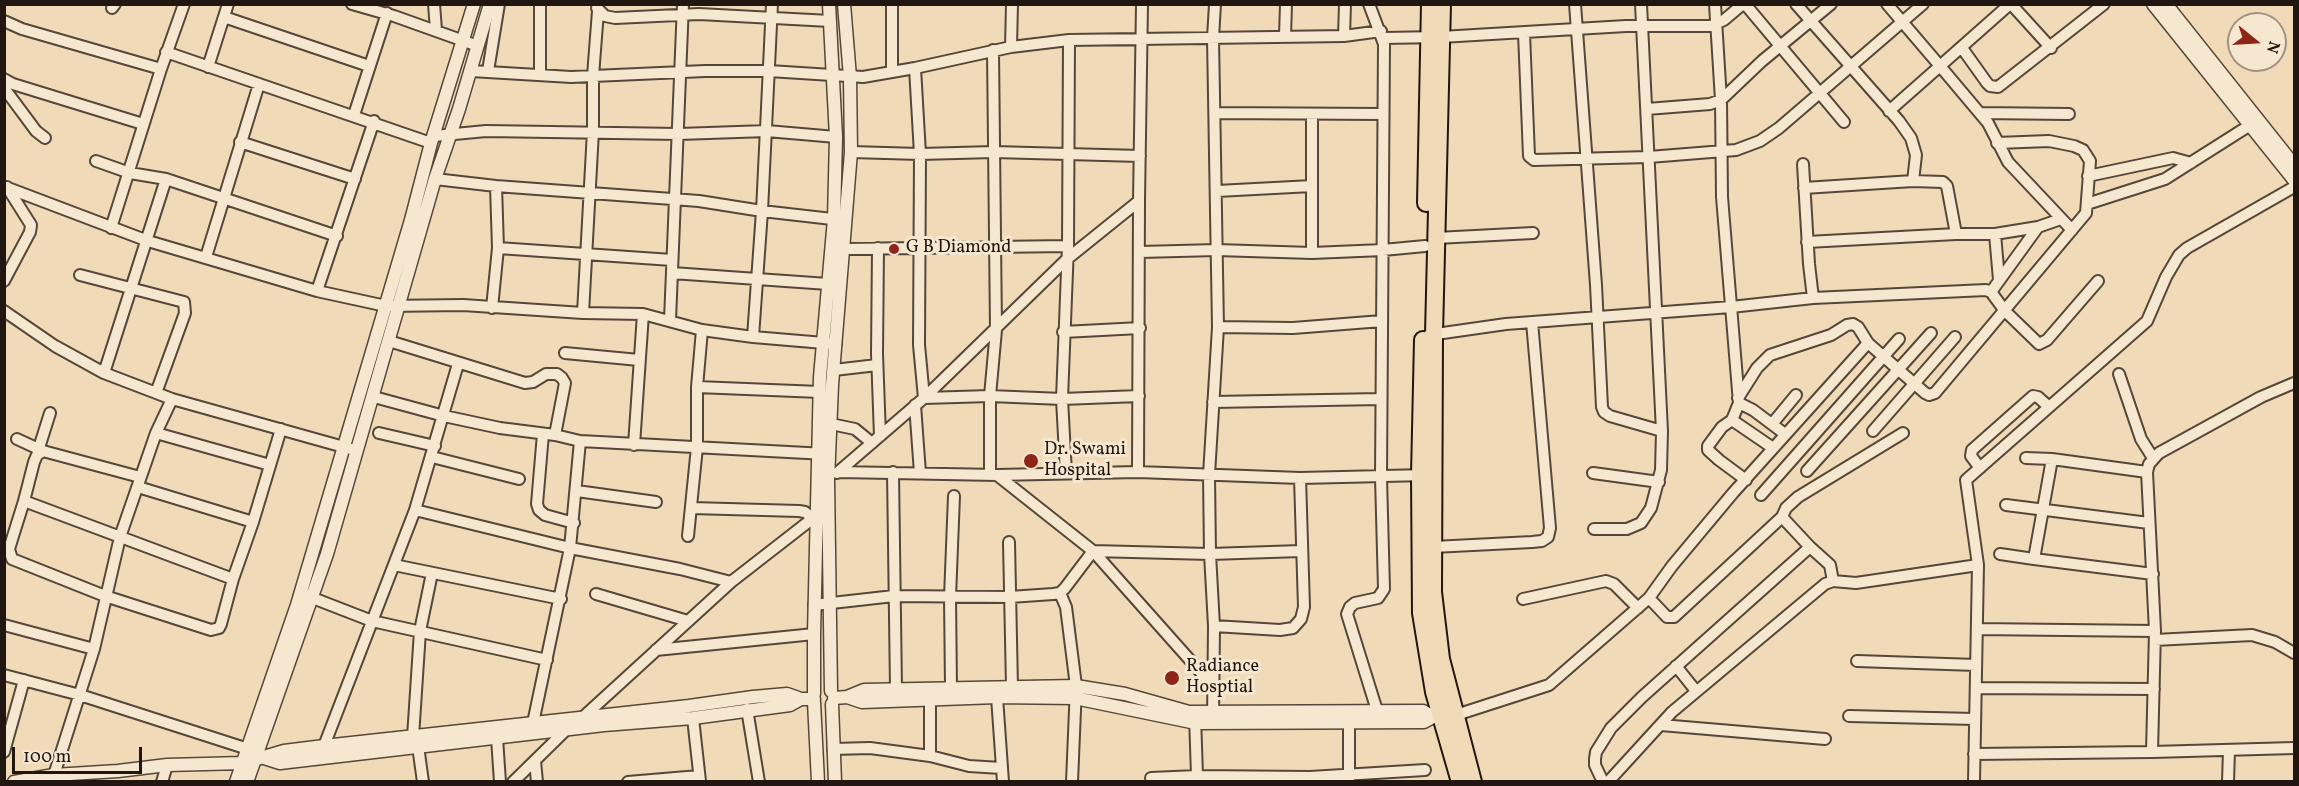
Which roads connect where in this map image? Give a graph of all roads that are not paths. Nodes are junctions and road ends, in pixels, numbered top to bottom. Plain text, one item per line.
1 (184, 4) edge
2 (228, 4) edge
3 (352, 4) edge
4 (434, 4) edge
5 (474, 4) edge
6 (490, 4) edge
7 (499, 4) edge
8 (540, 4) edge
9 (772, 4) edge
10 (829, 4) edge
11 (844, 4) edge
12 (892, 4) edge
13 (1011, 4) edge
14 (1142, 4) edge
15 (1215, 4) edge
16 (1286, 4) edge
17 (1345, 4) edge
18 (1369, 4) edge
19 (1430, 4) edge
20 (1442, 4) edge
21 (1575, 4) edge
22 (1641, 4) edge
23 (1715, 4) edge
24 (1744, 4) edge
25 (1796, 4) edge
26 (1831, 4) edge
27 (1887, 4) edge
28 (1923, 4) edge
29 (2011, 4) edge
30 (2104, 4) edge
31 (2153, 4) edge
32 (2166, 4) edge
33 (631, 5) edge
34 (597, 8) edge
35 (683, 9) edge
36 (392, 11) edge
37 (224, 17) junction
38 (630, 17) junction
39 (771, 18) junction
40 (4, 21) edge
41 (830, 21) junction
42 (1811, 21) junction
43 (1901, 22) junction
44 (1717, 24) junction
45 (1642, 25) junction
46 (1575, 29) junction
47 (436, 30) junction
48 (1524, 33) junction
49 (1382, 34) junction
50 (1285, 36) junction
51 (1344, 36) junction
52 (1143, 38) junction
53 (1213, 38) junction
54 (1435, 38) junction
55 (462, 40) junction
56 (1069, 40) junction
57 (478, 46) junction
58 (1780, 46) junction
59 (1011, 47) junction
60 (1962, 48) junction
61 (2050, 48) junction
62 (993, 50) junction
63 (166, 52) junction
64 (369, 66) junction
65 (1940, 66) junction
66 (208, 67) junction
67 (1849, 67) junction
68 (915, 68) junction
69 (161, 69) junction
70 (471, 71) junction
71 (488, 71) junction
72 (769, 71) junction
73 (681, 72) junction
74 (892, 72) junction
75 (540, 75) junction
76 (593, 76) junction
77 (834, 76) junction
78 (850, 77) junction
79 (4, 80) edge
80 (259, 84) junction
81 (4, 88) edge
82 (1820, 91) junction
83 (1720, 100) junction
84 (1647, 109) junction
85 (1889, 111) junction
86 (1215, 113) junction
87 (1980, 113) junction
88 (1383, 114) junction
89 (2069, 114) dead end
90 (354, 115) junction
91 (1312, 115) junction
92 (374, 121) junction
93 (1844, 122) dead end
94 (2254, 122) junction
95 (143, 124) junction
96 (766, 131) junction
97 (593, 132) junction
98 (451, 134) junction
99 (679, 134) junction
100 (836, 137) junction
101 (45, 138) dead end
102 (432, 139) junction
103 (240, 142) junction
104 (1997, 143) junction
105 (1721, 150) junction
106 (851, 152) junction
107 (994, 152) junction
108 (920, 154) junction
109 (1067, 154) junction
110 (1140, 156) junction
111 (1649, 156) junction
112 (1586, 159) junction
113 (96, 161) dead end
114 (2191, 163) junction
115 (1803, 164) dead end
116 (2295, 165) edge
117 (129, 173) junction
118 (2088, 176) junction
119 (166, 179) junction
120 (356, 179) junction
121 (435, 179) junction
122 (2295, 180) edge
123 (1913, 181) junction
124 (6, 186) edge
125 (496, 186) junction
126 (1312, 186) junction
127 (2295, 187) edge
128 (1804, 188) junction
129 (1217, 191) junction
130 (590, 193) junction
131 (223, 199) junction
132 (676, 199) junction
133 (1139, 201) junction
134 (2087, 204) junction
135 (762, 211) junction
136 (2061, 219) junction
137 (840, 220) junction
138 (2038, 227) junction
139 (111, 228) junction
140 (2072, 230) junction
141 (1533, 233) dead end
142 (1956, 234) junction
143 (1995, 234) junction
144 (337, 236) junction
145 (148, 241) junction
146 (1430, 242) junction
147 (1807, 242) junction
148 (1068, 246) junction
149 (498, 248) junction
150 (878, 248) junction
151 (995, 248) junction
152 (843, 249) junction
153 (919, 250) junction
154 (1217, 250) junction
155 (1383, 250) junction
156 (1140, 252) junction
157 (1312, 253) junction
158 (586, 255) junction
159 (206, 256) junction
160 (672, 260) junction
161 (1067, 260) junction
162 (672, 273) junction
163 (80, 275) dead end
164 (756, 277) junction
165 (1999, 279) junction
166 (4, 281) edge
167 (2098, 281) dead end
168 (828, 284) junction
169 (133, 288) junction
170 (317, 291) junction
171 (1991, 292) junction
172 (1813, 298) junction
173 (386, 306) junction
174 (399, 307) junction
175 (1731, 307) junction
176 (492, 308) junction
177 (4, 311) edge
178 (1656, 311) junction
179 (2005, 311) junction
180 (583, 313) junction
181 (643, 314) junction
182 (1598, 316) junction
183 (670, 320) junction
184 (1382, 321) junction
185 (1532, 321) junction
186 (1218, 327) junction
187 (1140, 328) junction
188 (702, 330) junction
189 (996, 330) junction
190 (1063, 332) junction
191 (1931, 333) dead end
192 (1428, 335) junction
193 (753, 337) junction
194 (1955, 337) dead end
195 (1899, 339) dead end
196 (390, 341) junction
197 (1868, 343) junction
198 (822, 344) junction
199 (836, 344) junction
200 (565, 353) dead end
201 (1884, 357) junction
202 (639, 360) junction
203 (458, 364) junction
204 (877, 365) junction
205 (834, 370) junction
206 (1899, 370) junction
207 (104, 373) junction
208 (2119, 374) dead end
209 (2295, 383) edge
210 (1914, 384) junction
211 (697, 387) junction
212 (820, 392) junction
213 (156, 393) junction
214 (1796, 395) dead end
215 (990, 396) junction
216 (1139, 396) junction
217 (374, 397) junction
218 (172, 399) junction
219 (1062, 399) junction
220 (1381, 399) junction
221 (920, 401) junction
222 (1738, 401) junction
223 (1213, 402) junction
224 (2049, 407) junction
225 (50, 413) dead end
226 (444, 416) junction
227 (1732, 420) junction
228 (831, 424) junction
229 (1772, 424) junction
230 (281, 429) junction
231 (1873, 430) dead end
232 (1662, 431) junction
233 (156, 433) junction
234 (379, 433) dead end
235 (1903, 433) dead end
236 (543, 434) junction
237 (1785, 434) junction
238 (555, 435) junction
239 (17, 439) dead end
240 (876, 439) junction
241 (580, 441) junction
242 (634, 445) junction
243 (344, 446) junction
244 (697, 447) junction
245 (1773, 448) junction
246 (41, 449) junction
247 (357, 451) junction
248 (433, 452) junction
249 (824, 454) junction
250 (2026, 458) dead end
251 (2153, 458) junction
252 (2052, 459) junction
253 (270, 465) junction
254 (1980, 468) junction
255 (1807, 471) dead end
256 (839, 472) junction
257 (893, 472) junction
258 (1138, 472) junction
259 (2147, 472) junction
260 (920, 473) junction
261 (1066, 473) junction
262 (1593, 473) dead end
263 (993, 475) junction
264 (1209, 475) junction
265 (1427, 475) junction
266 (1381, 477) junction
267 (1300, 478) junction
268 (519, 479) dead end
269 (828, 480) junction
270 (1746, 480) junction
271 (139, 482) junction
272 (1659, 482) junction
273 (817, 488) junction
274 (577, 491) junction
275 (1761, 495) dead end
276 (954, 496) dead end
277 (24, 501) junction
278 (656, 502) dead end
279 (2006, 505) dead end
280 (692, 508) junction
281 (2043, 509) junction
282 (415, 510) junction
283 (1782, 517) junction
284 (253, 522) junction
285 (818, 522) junction
286 (2149, 523) junction
287 (574, 524) junction
288 (1594, 529) dead end
289 (688, 536) dead end
290 (120, 537) junction
291 (1009, 542) dead end
292 (1433, 547) junction
293 (1810, 547) junction
294 (570, 548) junction
295 (1093, 551) junction
296 (1301, 551) junction
297 (1210, 554) junction
298 (2000, 554) dead end
299 (2034, 559) junction
300 (394, 565) junction
301 (1978, 565) junction
302 (432, 573) junction
303 (2153, 574) junction
304 (233, 579) junction
305 (1833, 581) junction
306 (731, 582) junction
307 (1060, 593) junction
308 (596, 594) dead end
309 (306, 596) junction
310 (894, 596) junction
311 (105, 597) junction
312 (950, 597) junction
313 (1010, 597) junction
314 (1648, 598) junction
315 (561, 599) junction
316 (1522, 599) dead end
317 (830, 603) junction
318 (814, 605) junction
319 (1638, 608) junction
320 (372, 621) junction
321 (688, 621) junction
322 (4, 625) edge
323 (1214, 626) junction
324 (1977, 629) junction
325 (420, 631) junction
326 (814, 634) junction
327 (2155, 636) junction
328 (93, 649) junction
329 (657, 650) junction
330 (2295, 653) edge
331 (547, 660) junction
332 (1857, 661) dead end
333 (1976, 665) junction
334 (1676, 666) junction
335 (4, 675) edge
336 (24, 680) junction
337 (1214, 686) junction
338 (1012, 687) junction
339 (951, 688) junction
340 (1976, 688) junction
341 (896, 689) junction
342 (2154, 689) junction
343 (1696, 691) junction
344 (1075, 692) junction
345 (80, 695) junction
346 (836, 697) junction
347 (997, 697) junction
348 (811, 698) junction
349 (930, 699) junction
350 (747, 710) junction
351 (1443, 716) junction
352 (1849, 716) dead end
353 (1379, 717) junction
354 (583, 718) junction
355 (693, 718) junction
356 (1195, 718) junction
357 (1213, 718) junction
358 (1975, 718) junction
359 (1349, 722) junction
360 (533, 723) junction
361 (1660, 725) junction
362 (8, 731) edge
363 (563, 731) junction
364 (497, 738) junction
365 (1825, 739) dead end
366 (416, 741) junction
367 (324, 746) junction
368 (2295, 748) edge
369 (833, 749) junction
370 (2229, 750) junction
371 (4, 752) edge
372 (2152, 752) junction
373 (1974, 754) junction
374 (930, 756) junction
375 (252, 758) junction
376 (535, 761) junction
377 (167, 765) junction
378 (1001, 768) junction
379 (1425, 770) dead end
380 (54, 775) junction
381 (117, 776) edge
382 (1197, 776) junction
383 (74, 778) edge
384 (1151, 778) dead end
385 (1349, 778) edge
386 (700, 779) edge
387 (14, 782) edge
388 (162, 782) edge
389 (236, 782) edge
390 (247, 782) edge
391 (423, 782) edge
392 (500, 782) edge
393 (513, 782) edge
394 (537, 782) edge
395 (628, 782) edge
396 (759, 782) edge
397 (818, 782) edge
398 (835, 782) edge
399 (1003, 782) edge
400 (1072, 782) edge
401 (1460, 782) edge
402 (1473, 782) edge
403 (1603, 782) edge
404 (1608, 782) edge
405 (1974, 782) edge
406 (2228, 782) edge

1 - 63 street
2 - 37 street
3 - 36 street
4 - 47 street
5 - 55 street
6 - 57 street
7 - 71 street
8 - 75 street
9 - 39 street
10 - 41 street
11 - 78 street
12 - 74 street
13 - 59 street
14 - 52 street
15 - 53 street
16 - 50 street
17 - 51 street
18 - 49 street
19 - 54 main road
20 - 54 main road
21 - 46 street
22 - 45 street
23 - 44 street
24 - 44 street
24 - 58 street
25 - 42 street
26 - 42 street
27 - 43 street
28 - 43 street
29 - 60 street
29 - 61 street
30 - 61 street
31 - 94 street
32 - 94 street
33 - 38 street
34 - 38 street
34 - 76 street
35 - 38 street
35 - 39 street
35 - 73 street
36 - 47 street
36 - 64 street
37 - 64 street
37 - 66 street
39 - 41 street
39 - 72 street
40 - 69 street
41 - 77 street
42 - 58 street
42 - 67 street
43 - 65 street
43 - 67 street
44 - 45 street
44 - 83 street
45 - 46 street
45 - 84 street
46 - 48 street
46 - 112 street
47 - 55 street
48 - 54 street
48 - 112 street
49 - 51 street
49 - 54 street
49 - 88 street
50 - 51 street
50 - 53 street
52 - 53 street
52 - 56 street
52 - 110 street
53 - 86 street
54 - 146 main road
55 - 57 street
55 - 102 street
56 - 59 street
56 - 109 street
57 - 70 street
58 - 82 street
58 - 83 street
59 - 62 street
60 - 61 street
60 - 65 street
62 - 68 street
62 - 107 street
63 - 66 street
63 - 69 street
64 - 90 street
65 - 85 street
65 - 87 street
66 - 80 street
67 - 82 street
67 - 85 street
68 - 74 street
68 - 108 street
69 - 95 street
70 - 71 street
70 - 98 street
71 - 75 street
72 - 73 street
72 - 77 street
72 - 96 street
73 - 76 street
73 - 99 street
74 - 78 street
75 - 76 street
76 - 97 street
77 - 78 street
77 - 100 street
78 - 106 street
79 - 95 street
80 - 90 street
80 - 103 street
81 - 101 street
82 - 93 street
82 - 105 street
83 - 84 street
83 - 105 street
84 - 111 street
85 - 123 street
86 - 91 street
86 - 129 street
87 - 89 street
87 - 104 street
88 - 91 street
88 - 155 street
90 - 92 street
91 - 126 street
92 - 102 street
92 - 120 street
94 - 114 street
94 - 116 street
94 - 122 street
95 - 117 street
96 - 99 street
96 - 100 street
96 - 135 street
97 - 98 street
97 - 99 street
97 - 130 street
98 - 102 street
98 - 121 street
99 - 132 street
100 - 137 street
102 - 173 street
103 - 120 street
103 - 131 street
104 - 118 street
104 - 136 street
105 - 111 street
105 - 175 street
106 - 108 street
106 - 137 street
107 - 108 street
107 - 109 street
107 - 151 street
108 - 153 street
109 - 110 street
109 - 148 street
110 - 133 street
111 - 112 street
111 - 178 street
112 - 182 street
113 - 117 street
114 - 118 street
114 - 134 street
115 - 128 street
117 - 119 street
117 - 139 street
118 - 134 street
119 - 131 street
119 - 145 street
120 - 144 street
121 - 125 street
121 - 174 street
123 - 128 street
123 - 142 street
124 - 139 street
124 - 166 street
125 - 130 street
125 - 149 street
126 - 129 street
126 - 157 street
127 - 224 street
128 - 147 street
129 - 154 street
130 - 132 street
130 - 158 street
131 - 144 street
131 - 159 street
132 - 135 street
132 - 160 street
133 - 156 street
133 - 161 street
134 - 140 street
135 - 137 street
135 - 164 street
136 - 138 street
136 - 140 street
137 - 152 street
137 - 168 street
138 - 143 street
138 - 165 street
139 - 145 street
140 - 179 street
141 - 146 street
142 - 143 street
142 - 147 street
143 - 165 street
144 - 170 street
145 - 159 street
145 - 169 street
146 - 155 street
146 - 192 main road
147 - 172 street
148 - 151 street
148 - 161 street
149 - 158 street
149 - 176 street
150 - 152 street
150 - 153 street
150 - 204 street
151 - 153 street
151 - 189 street
152 - 199 street
153 - 221 street
154 - 156 street
154 - 157 street
154 - 186 street
155 - 157 street
155 - 184 street
156 - 187 street
158 - 160 street
158 - 180 street
159 - 170 street
160 - 162 street
161 - 189 street
161 - 190 street
162 - 164 street
162 - 183 street
163 - 169 street
164 - 168 street
164 - 193 street
165 - 171 street
167 - 179 street
168 - 198 street
169 - 207 street
169 - 213 street
170 - 173 street
171 - 172 street
171 - 179 street
172 - 175 street
173 - 174 street
173 - 243 street
174 - 176 street
174 - 196 street
175 - 178 street
175 - 222 street
176 - 180 street
177 - 207 street
178 - 182 street
178 - 232 street
179 - 210 street
180 - 181 street
181 - 183 street
181 - 202 street
182 - 185 street
182 - 232 street
183 - 188 street
184 - 186 street
184 - 220 street
185 - 192 street
185 - 292 street
186 - 223 street
187 - 190 street
187 - 216 street
188 - 193 street
188 - 211 street
189 - 215 street
189 - 221 street
190 - 219 street
191 - 206 street
192 - 265 main road
193 - 198 street
194 - 210 street
195 - 201 street
196 - 203 street
196 - 217 street
197 - 201 street
197 - 222 street
197 - 237 street
198 - 199 street
198 - 212 street
199 - 205 street
200 - 202 street
201 - 206 street
201 - 275 street
202 - 242 street
203 - 226 street
203 - 238 street
204 - 205 street
204 - 240 street
205 - 228 street
206 - 210 street
206 - 255 street
207 - 213 street
208 - 251 street
209 - 251 street
210 - 231 street
211 - 212 street
211 - 244 street
212 - 249 street
213 - 218 street
214 - 229 street
215 - 219 street
215 - 221 street
215 - 263 street
216 - 219 street
216 - 258 street
217 - 226 street
217 - 247 street
218 - 230 street
218 - 233 street
219 - 261 street
220 - 223 street
220 - 266 street
221 - 240 street
221 - 260 street
222 - 227 street
222 - 229 street
223 - 264 street
224 - 254 street
224 - 254 street
225 - 246 street
226 - 236 street
226 - 248 street
227 - 245 street
227 - 270 street
228 - 240 street
228 - 249 street
229 - 237 street
230 - 243 street
230 - 253 street
232 - 272 street
233 - 253 street
233 - 271 street
234 - 248 street
235 - 283 street
236 - 238 street
236 - 287 street
237 - 245 street
238 - 241 street
239 - 246 street
240 - 256 street
241 - 242 street
241 - 274 street
242 - 244 street
243 - 247 street
243 - 309 street
244 - 249 street
244 - 280 street
245 - 270 street
246 - 271 street
246 - 277 street
247 - 309 street
248 - 268 street
248 - 282 street
249 - 269 street
249 - 273 street
250 - 252 street
251 - 259 street
252 - 259 street
252 - 281 street
253 - 284 street
254 - 301 street
256 - 257 street
256 - 269 street
257 - 260 street
257 - 310 street
258 - 261 street
258 - 264 street
259 - 286 street
260 - 263 street
261 - 263 street
262 - 272 street
263 - 295 street
264 - 267 street
264 - 297 street
265 - 266 street
265 - 292 main road
265 - 351 main road
266 - 267 street
266 - 353 street
267 - 296 street
269 - 273 street
269 - 285 street
270 - 314 street
271 - 284 street
271 - 290 street
272 - 288 street
273 - 285 street
274 - 278 street
274 - 287 street
276 - 312 street
277 - 290 street
277 - 311 street
279 - 281 street
280 - 285 street
280 - 289 street
281 - 286 street
281 - 299 street
282 - 294 street
282 - 300 street
283 - 293 street
283 - 314 street
284 - 304 street
285 - 306 street
285 - 317 street
285 - 318 street
286 - 303 street
287 - 294 street
290 - 304 street
290 - 311 street
291 - 313 street
292 - 351 main road
293 - 305 street
293 - 334 street
294 - 306 street
294 - 315 street
295 - 297 street
295 - 307 street
295 - 337 street
296 - 297 street
296 - 323 street
297 - 323 street
298 - 299 street
299 - 303 street
300 - 302 street
300 - 320 street
301 - 305 street
301 - 324 street
302 - 315 street
302 - 325 street
303 - 327 street
304 - 311 street
305 - 343 street
306 - 321 street
307 - 313 street
307 - 344 street
308 - 321 street
309 - 320 street
309 - 375 street
310 - 312 street
310 - 317 street
310 - 341 street
311 - 328 street
312 - 313 street
312 - 339 street
313 - 338 street
314 - 319 street
315 - 331 street
316 - 319 street
317 - 318 street
317 - 346 street
318 - 326 street
319 - 351 street
320 - 325 street
320 - 367 street
321 - 329 street
322 - 328 street
323 - 337 street
324 - 327 street
324 - 333 street
325 - 331 street
325 - 366 street
326 - 329 street
326 - 348 street
327 - 330 street
327 - 342 street
328 - 345 street
329 - 354 street
331 - 360 street
332 - 333 street
333 - 340 street
334 - 343 street
334 - 403 street
335 - 336 street
336 - 345 street
336 - 362 street
337 - 357 street
338 - 339 street
338 - 344 street
339 - 341 street
340 - 342 street
340 - 358 street
341 - 346 street
342 - 372 street
343 - 361 street
344 - 347 street
344 - 356 street
344 - 400 street
345 - 375 street
345 - 380 street
346 - 348 street
346 - 348 street
346 - 349 street
346 - 369 street
347 - 349 street
347 - 378 street
348 - 350 street
348 - 354 street
348 - 397 street
349 - 374 street
350 - 355 street
350 - 396 street
351 - 353 street
351 - 401 main road
351 - 402 main road
352 - 358 street
353 - 357 street
353 - 359 street
354 - 360 street
354 - 363 street
355 - 363 street
355 - 386 street
356 - 357 street
356 - 382 street
357 - 359 street
358 - 373 street
359 - 385 street
360 - 366 street
361 - 365 street
361 - 404 street
362 - 371 street
363 - 364 street
363 - 376 street
364 - 366 street
364 - 392 street
366 - 367 street
366 - 375 street
366 - 391 street
367 - 375 street
368 - 370 street
369 - 374 street
369 - 398 street
370 - 372 street
370 - 406 street
372 - 373 street
373 - 405 street
374 - 378 street
375 - 377 street
375 - 389 street
375 - 390 street
376 - 393 street
376 - 394 street
377 - 381 street
377 - 388 street
378 - 399 street
379 - 385 street
380 - 383 street
380 - 387 street
381 - 383 street
382 - 384 street
382 - 385 street
386 - 395 street

